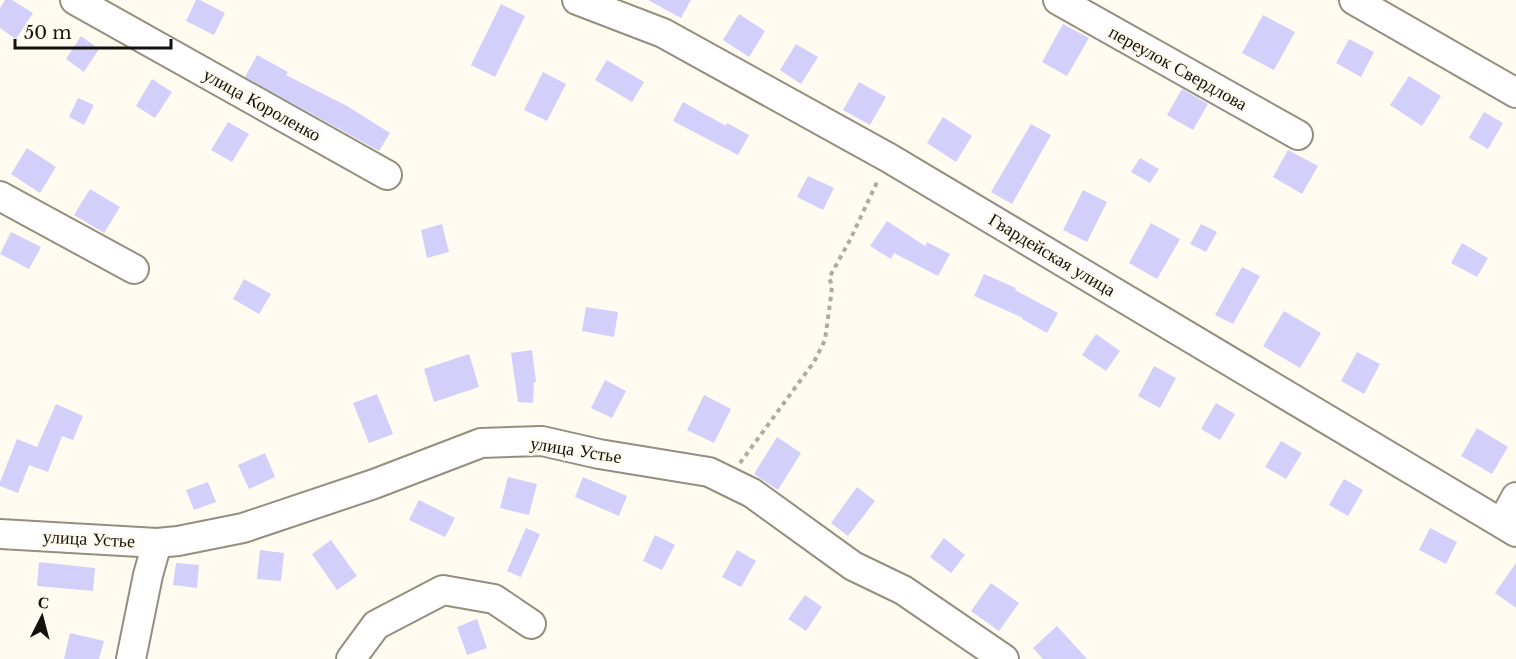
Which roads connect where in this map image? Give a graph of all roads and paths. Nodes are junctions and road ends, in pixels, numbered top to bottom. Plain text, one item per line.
1 (75, 0) edge
2 (577, 0) edge
3 (1058, 0) edge
4 (1354, 0) edge
5 (1516, 93) edge
6 (1298, 135) dead end
7 (889, 158) junction
8 (387, 175) dead end
9 (0, 196) edge
10 (134, 269) dead end
11 (730, 476) junction
12 (1516, 497) edge
13 (1509, 528) edge
14 (0, 534) edge
15 (157, 543) junction
16 (531, 624) dead end
17 (131, 659) edge
18 (351, 659) edge
19 (1004, 659) edge

1 - 8 street, улица Короленко
2 - 7 street, Гвардейская улица
3 - 6 street, переулок Свердлова
4 - 5 street
7 - 11 path
7 - 13 street, Гвардейская улица
9 - 10 street
11 - 15 street, улица Устье
11 - 19 street, улица Устье
12 - 13 street
14 - 15 street, улица Устье
15 - 17 street
16 - 18 street

